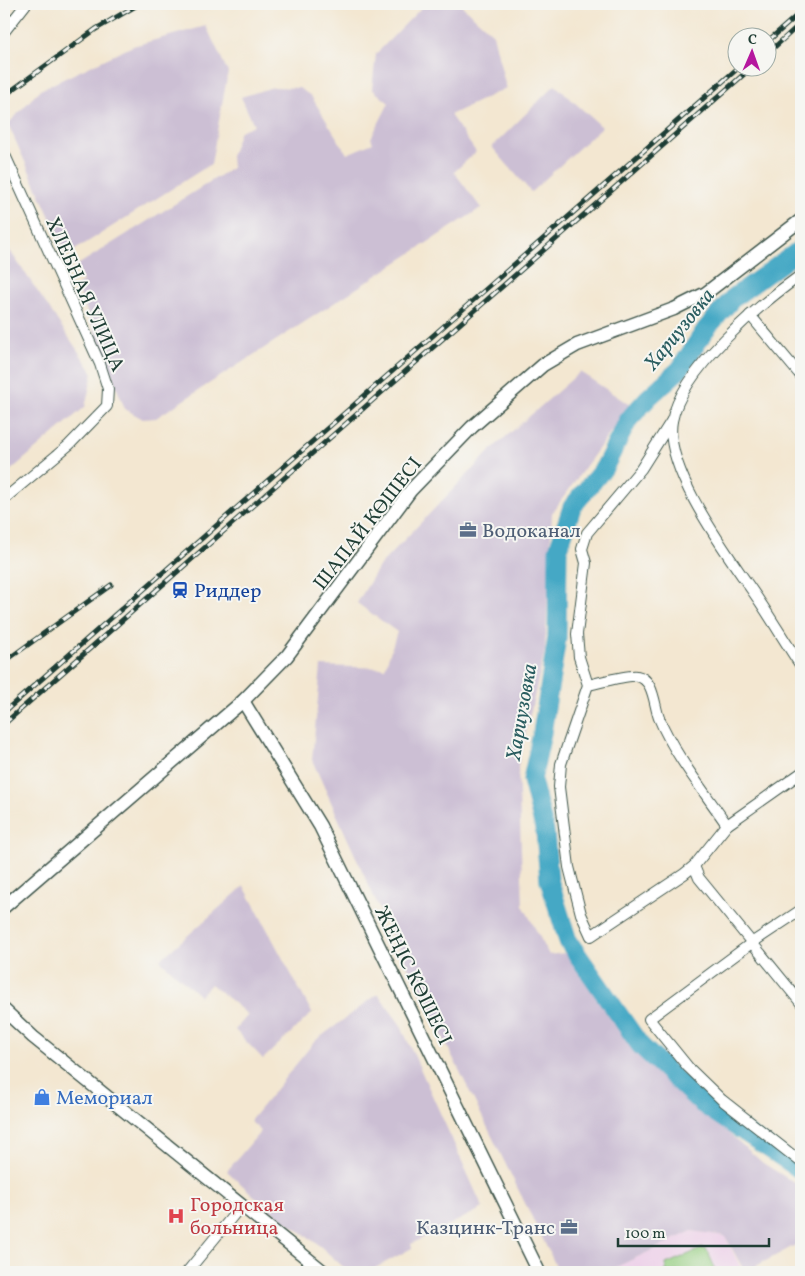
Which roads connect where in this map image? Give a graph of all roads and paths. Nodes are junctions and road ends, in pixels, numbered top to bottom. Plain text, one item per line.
1 (26, 4) edge
2 (4, 32) edge
3 (4, 153) edge
4 (801, 220) edge
5 (801, 275) edge
6 (750, 315) junction
7 (801, 376) edge
8 (672, 420) junction
9 (4, 499) edge
10 (801, 666) edge
11 (588, 685) junction
12 (243, 701) junction
13 (801, 773) edge
14 (727, 825) junction
15 (694, 866) junction
16 (4, 907) edge
17 (801, 910) edge
18 (752, 942) junction
19 (801, 1003) edge
20 (4, 1010) edge
21 (801, 1162) edge
22 (241, 1206) junction
23 (187, 1272) edge
24 (324, 1272) edge
25 (539, 1272) edge

1 - 2 street
3 - 9 street, ХЛЕБНАЯ УЛИЦА
4 - 12 street, ШАПАЙ КӨШЕСІ
5 - 6 street
6 - 7 street
6 - 8 street
8 - 10 street
8 - 11 street
11 - 14 street
11 - 15 street
12 - 16 street, ШАПАЙ КӨШЕСІ
12 - 25 street, ЖЕҢІС КӨШЕСІ
13 - 14 street
14 - 15 street
15 - 18 street
17 - 18 street
18 - 19 street
18 - 21 street
20 - 22 street
22 - 23 street
22 - 24 street

